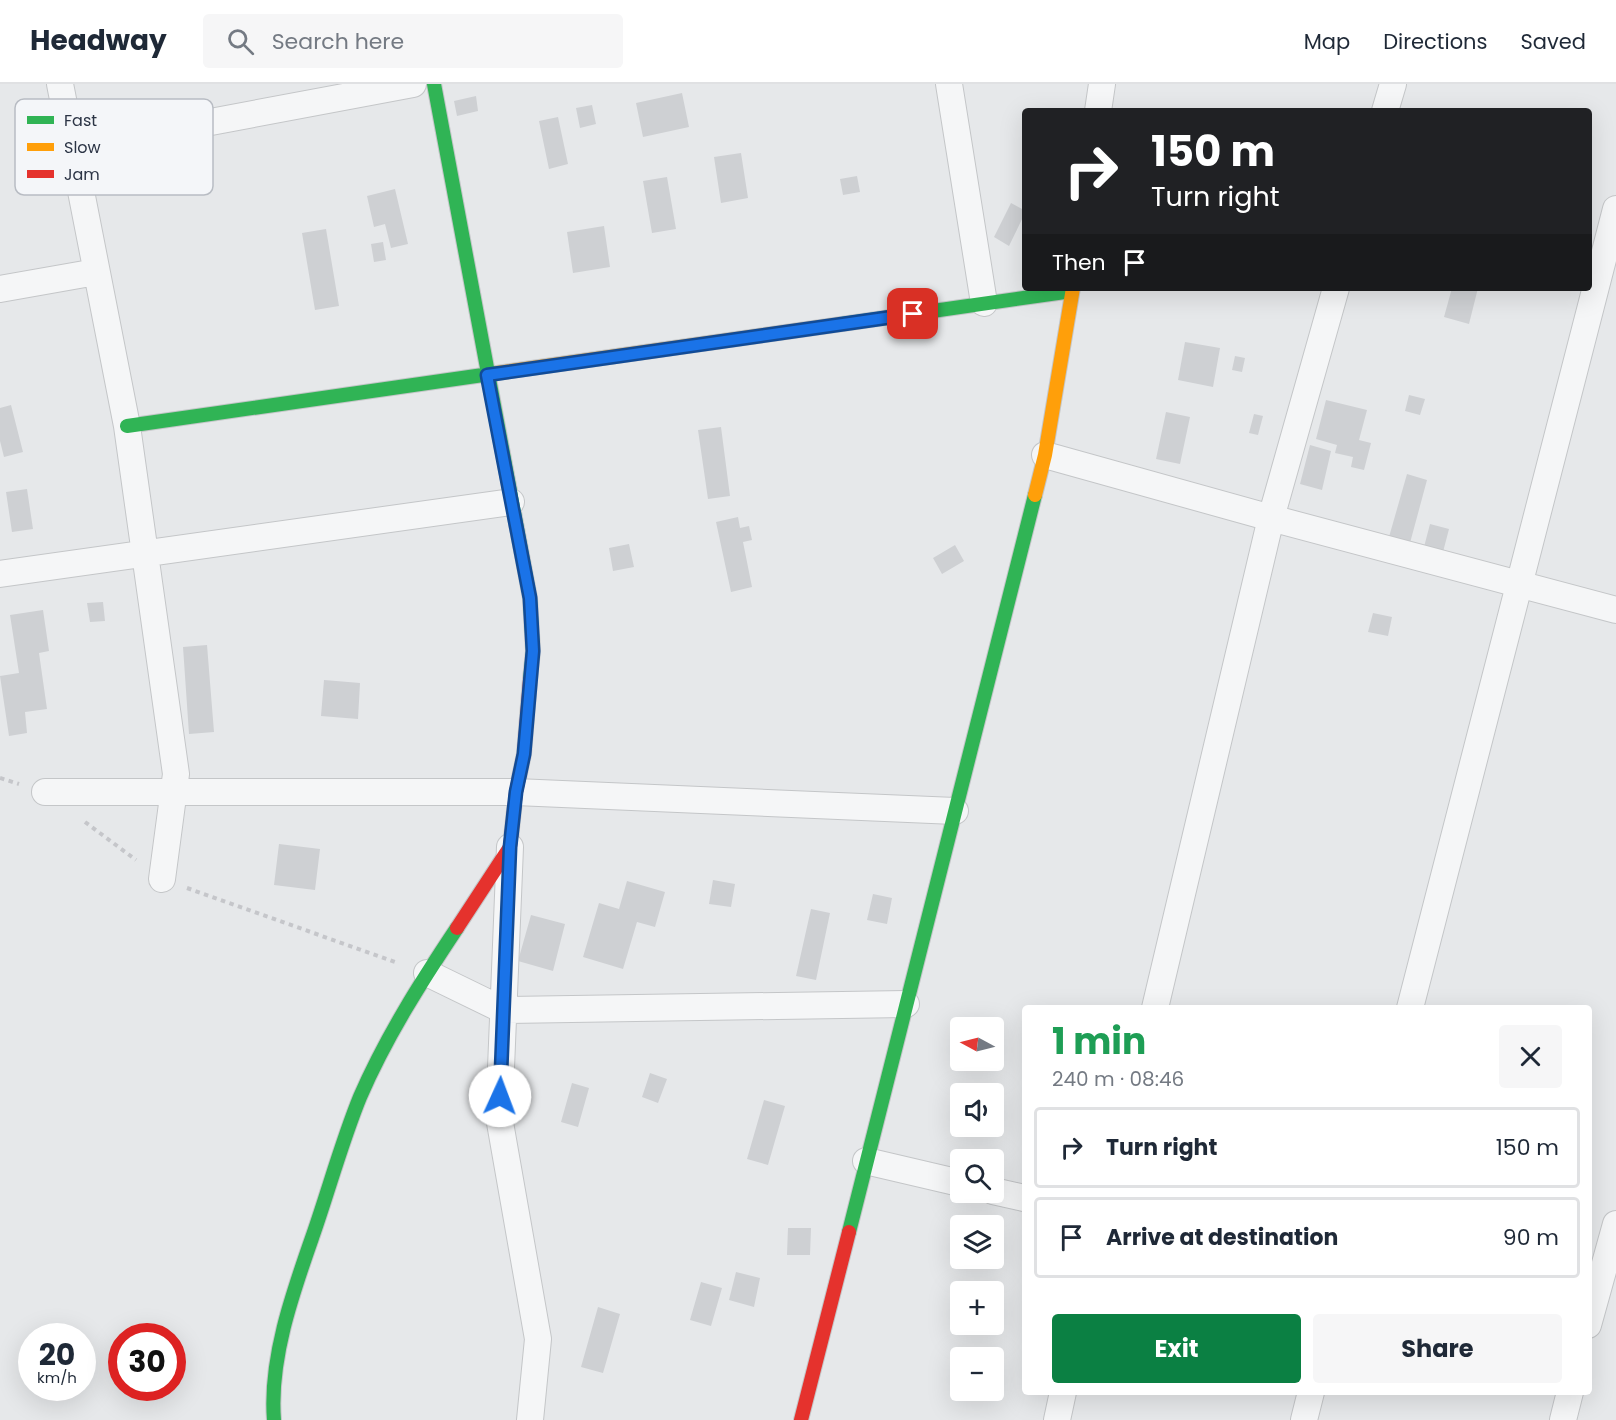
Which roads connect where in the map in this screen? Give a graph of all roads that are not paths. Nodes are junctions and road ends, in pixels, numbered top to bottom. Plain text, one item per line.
1 (60, 84) edge
2 (413, 84) edge
3 (434, 84) edge
4 (949, 84) edge
5 (1102, 84) edge
6 (1393, 84) edge
7 (63, 99) edge
8 (1098, 108) edge
9 (1386, 108) edge
10 (213, 122) edge
11 (81, 195) edge
12 (1616, 209) edge
13 (96, 272) junction
14 (0, 289) edge
15 (1060, 291) edge
16 (1073, 291) edge
17 (1335, 291) edge
18 (984, 303) junction
19 (487, 375) junction
20 (127, 426) junction
21 (1045, 455) junction
22 (511, 502) junction
23 (1271, 518) junction
24 (144, 553) junction
25 (0, 574) edge
26 (1519, 584) junction
27 (1616, 610) edge
28 (45, 792) road end
29 (516, 792) junction
30 (173, 793) junction
31 (955, 811) junction
32 (510, 847) junction
33 (162, 879) road end
34 (427, 974) junction
35 (906, 1004) junction
36 (1156, 1005) edge
37 (1411, 1005) edge
38 (503, 1010) junction
39 (866, 1161) junction
40 (950, 1181) edge
41 (1004, 1193) edge
42 (1022, 1198) edge
43 (1616, 1224) edge
44 (1592, 1311) edge
45 (1062, 1395) edge
46 (1310, 1395) edge
47 (1569, 1395) edge
48 (274, 1420) edge
49 (530, 1420) edge
50 (801, 1420) edge
51 (1057, 1420) edge
52 (1304, 1420) edge
53 (1563, 1420) edge

1 - 7 street
2 - 10 street
3 - 19 street
4 - 18 street
5 - 8 street
6 - 9 street
11 - 13 street
12 - 26 street
13 - 14 street
13 - 20 street
15 - 18 street
16 - 21 street
17 - 23 street
18 - 19 street
19 - 20 street
19 - 22 street
20 - 24 street
21 - 23 street
21 - 31 street
22 - 24 street
22 - 29 street
23 - 26 street
23 - 36 street
24 - 25 street
24 - 30 street
26 - 27 street
26 - 37 street
28 - 30 street
29 - 30 street
29 - 31 street
29 - 32 street
30 - 33 street
31 - 35 street
32 - 34 street
32 - 38 street
34 - 38 street
34 - 48 street
35 - 38 street
35 - 39 street
38 - 49 street
39 - 40 street
39 - 50 street
41 - 42 street
43 - 44 street
45 - 51 street
46 - 52 street
47 - 53 street

